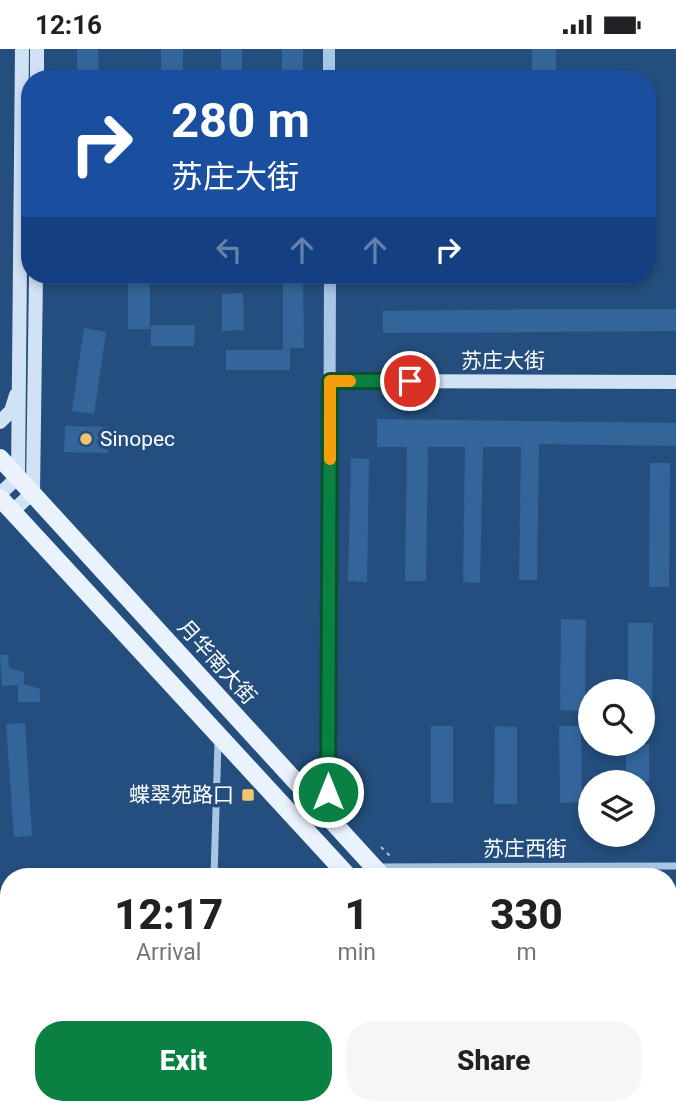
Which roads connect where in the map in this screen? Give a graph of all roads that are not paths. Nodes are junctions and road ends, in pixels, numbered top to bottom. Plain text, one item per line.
1 (22, 49) edge
2 (37, 49) edge
3 (329, 49) edge
4 (22, 70) edge
5 (37, 70) edge
6 (329, 70) edge
7 (21, 160) edge
8 (36, 284) edge
9 (330, 284) edge
10 (330, 381) junction
11 (19, 383) junction
12 (676, 383) edge
13 (0, 422) edge
14 (0, 458) edge
15 (19, 477) junction
16 (33, 492) junction
17 (4, 501) edge
18 (57, 519) junction
19 (38, 539) junction
20 (218, 736) junction
21 (328, 819) junction
22 (676, 866) edge
23 (214, 868) edge
24 (341, 868) edge
25 (374, 868) edge
26 (577, 868) edge

1 - 4 main road
2 - 5 main road
3 - 6 street
7 - 11 main road
8 - 16 main road
9 - 10 street
10 - 12 main road, 苏庄大街
10 - 21 street
11 - 13 main road
11 - 15 main road
14 - 15 main road, 月华南大街
15 - 16 main road, 月华南大街
15 - 17 main road
16 - 17 main road
16 - 18 main road, 月华南大街
17 - 19 main road
18 - 19 main road
18 - 21 main road, 月华南大街
19 - 20 main road
20 - 23 street
20 - 24 main road
21 - 25 main road, 月华南大街
22 - 26 street, 苏庄西街

